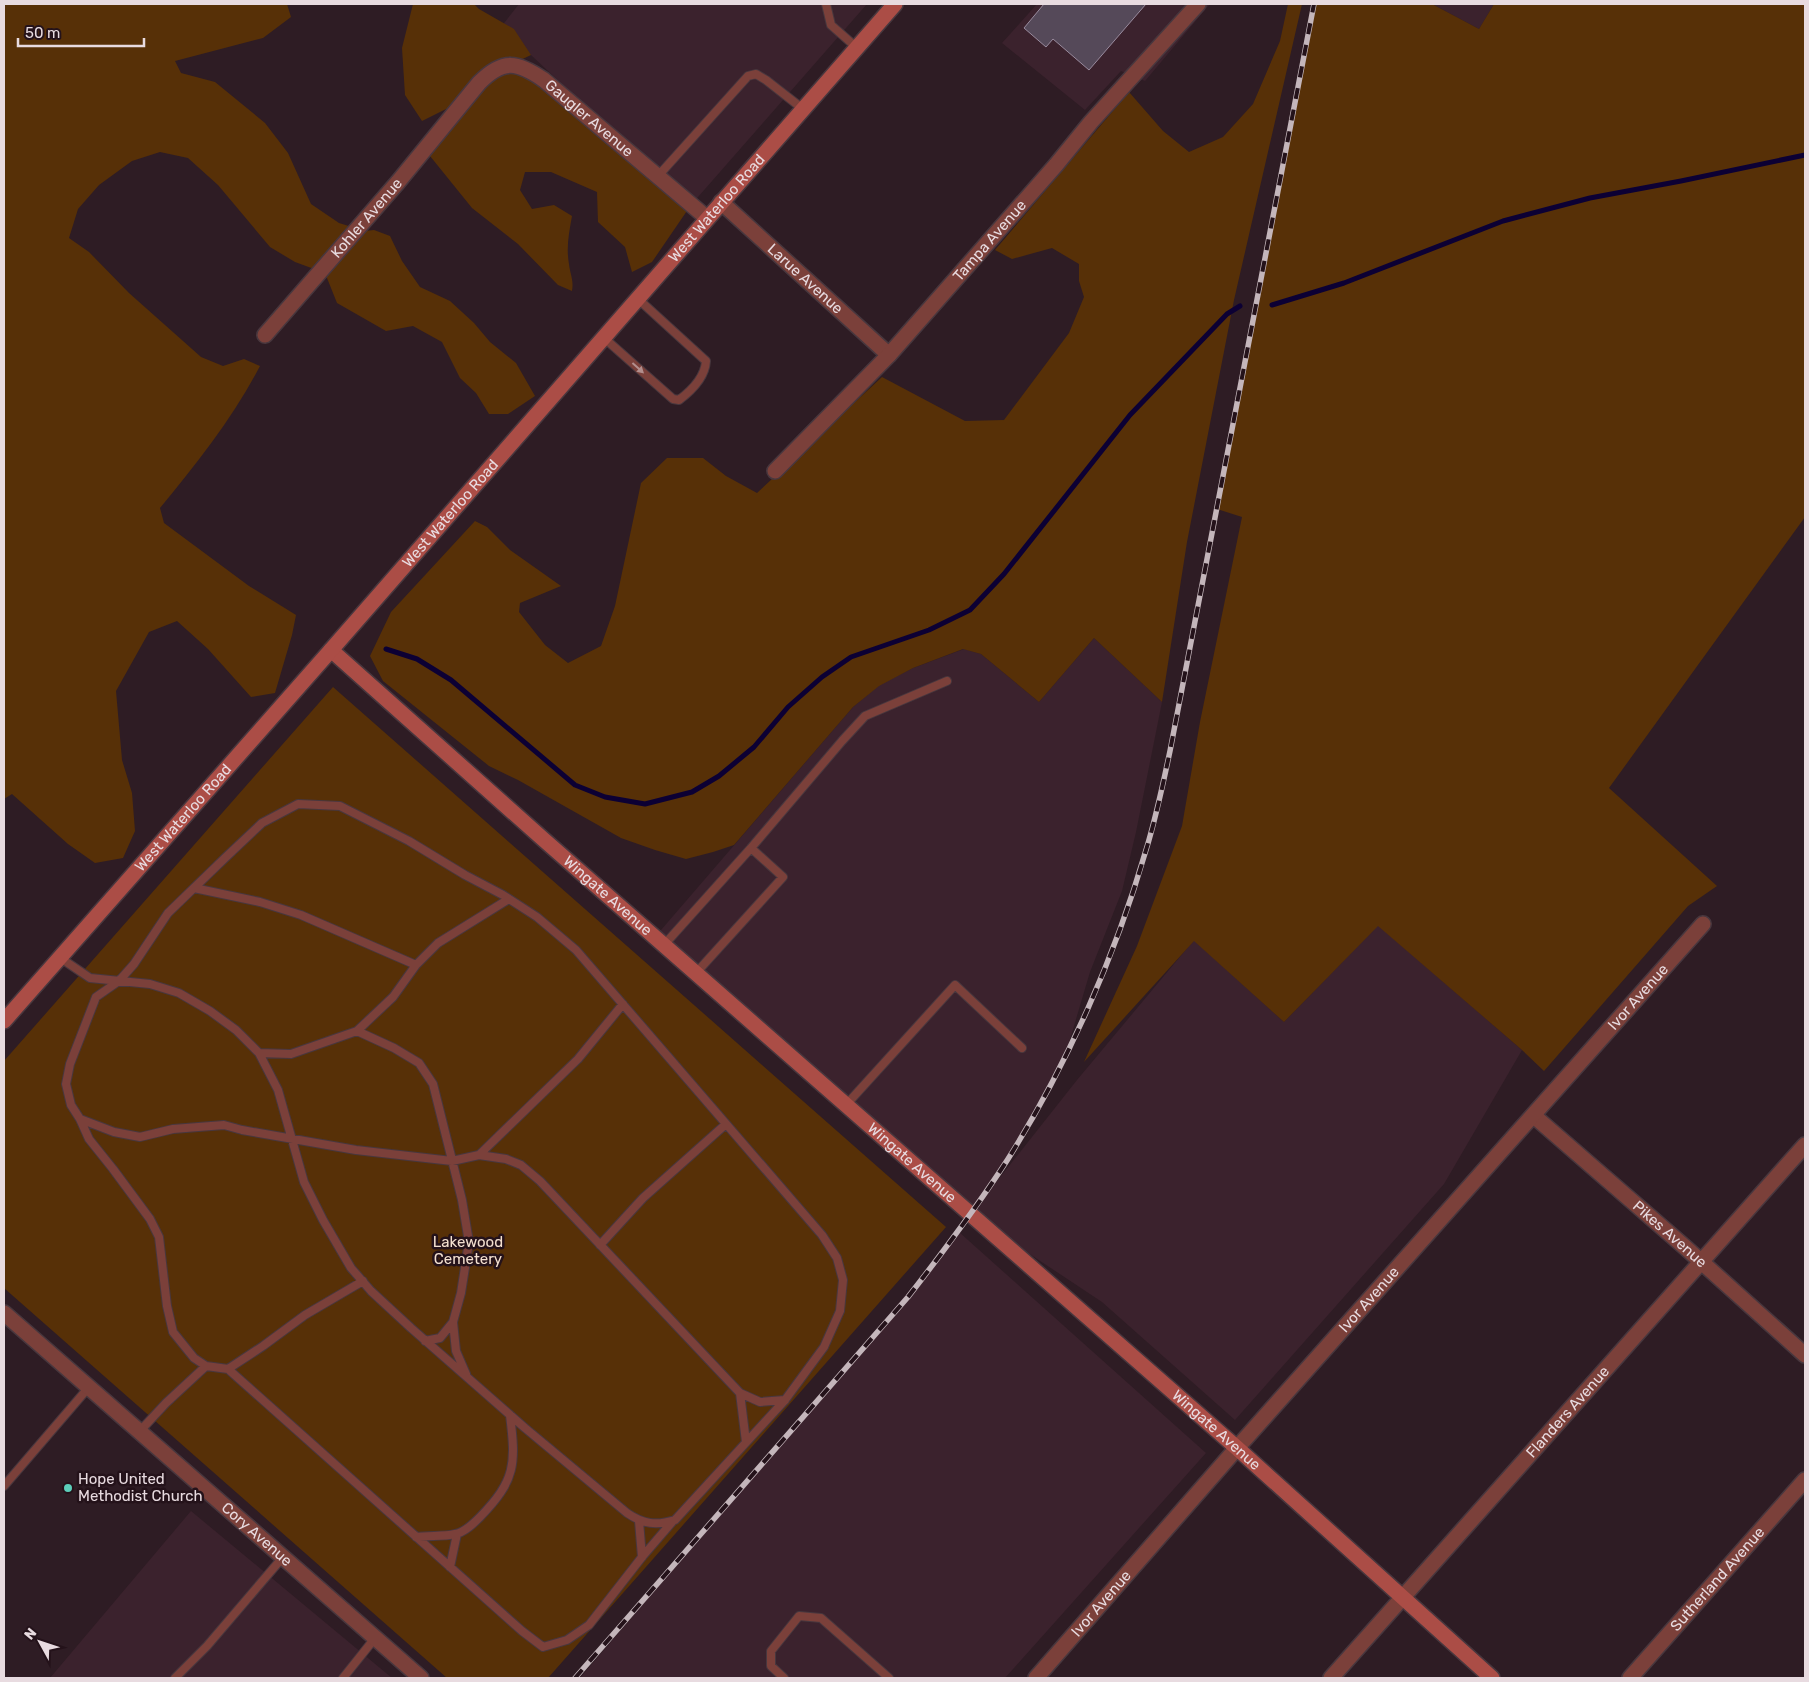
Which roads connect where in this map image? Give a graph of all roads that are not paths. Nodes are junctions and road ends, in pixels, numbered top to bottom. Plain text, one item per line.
1 (826, 4) edge
2 (895, 4) edge
3 (1198, 4) edge
4 (856, 47) junction
5 (466, 99) joint
6 (802, 109) junction
7 (658, 176) junction
8 (722, 202) junction
9 (707, 218) junction
10 (637, 298) junction
11 (265, 335) dead end
12 (603, 337) junction
13 (889, 354) junction
14 (775, 471) dead end
15 (331, 650) junction
16 (947, 681) dead end
17 (751, 848) junction
18 (194, 888) junction
19 (509, 899) junction
20 (1703, 924) dead end
21 (664, 945) junction
22 (59, 957) junction
23 (416, 964) junction
24 (696, 973) junction
25 (119, 981) junction
26 (622, 1004) junction
27 (4, 1020) edge
28 (357, 1031) junction
29 (1022, 1048) dead end
30 (259, 1053) junction
31 (846, 1106) junction
32 (1534, 1116) junction
33 (80, 1119) junction
34 (726, 1124) junction
35 (292, 1138) junction
36 (1805, 1145) edge
37 (479, 1156) junction
38 (452, 1161) junction
39 (600, 1245) junction
40 (1701, 1262) junction
41 (364, 1282) junction
42 (4, 1313) edge
43 (453, 1322) junction
44 (425, 1341) junction
45 (1805, 1355) edge
46 (206, 1366) junction
47 (228, 1369) junction
48 (467, 1378) junction
49 (89, 1387) junction
50 (740, 1393) junction
51 (785, 1400) junction
52 (510, 1415) junction
53 (140, 1431) junction
54 (746, 1442) junction
55 (1237, 1448) junction
56 (1805, 1480) edge
57 (4, 1486) edge
58 (675, 1520) junction
59 (639, 1521) junction
60 (457, 1534) junction
61 (416, 1537) junction
62 (283, 1558) junction
63 (642, 1558) junction
64 (450, 1567) junction
65 (1402, 1598) junction
66 (375, 1638) junction
67 (175, 1678) edge
68 (343, 1678) edge
69 (421, 1678) edge
70 (784, 1678) edge
71 (889, 1678) edge
72 (1036, 1678) edge
73 (1331, 1678) edge
74 (1492, 1678) edge
75 (1630, 1678) edge

1 - 4 lane
2 - 4 street, West Waterloo Road
3 - 13 street, Tampa Avenue
4 - 6 street, West Waterloo Road
5 - 7 street, Gaugler Avenue
5 - 11 street, Kohler Avenue
6 - 7 lane
6 - 8 street, West Waterloo Road
7 - 9 street, Gaugler Avenue
8 - 9 street, West Waterloo Road
8 - 13 street, Larue Avenue
9 - 10 street, West Waterloo Road
10 - 12 street, West Waterloo Road
12 -> 10 lane
12 - 15 street, West Waterloo Road
13 - 14 street, Tampa Avenue
15 - 21 street, Wingate Avenue
15 - 22 street, West Waterloo Road
16 - 17 lane
17 - 21 lane
17 - 24 lane
18 - 19 lane
18 - 23 lane
18 - 25 lane
19 - 23 lane
19 - 26 lane
20 - 32 street, Ivor Avenue
21 - 24 street, Wingate Avenue
22 - 25 lane
22 - 27 street, West Waterloo Road
23 - 28 lane
24 - 31 street, Wingate Avenue
25 - 30 lane
25 - 33 lane
26 - 34 lane
26 - 37 lane
28 - 30 lane
28 - 38 lane
29 - 31 lane
30 - 35 lane
31 - 55 street, Wingate Avenue
32 - 40 street, Pikes Avenue
32 - 55 street, Ivor Avenue
33 - 35 lane
33 - 46 lane
34 - 39 lane
34 - 51 lane
35 - 38 lane
35 - 41 lane
36 - 40 street, Flanders Avenue
37 - 38 lane
37 - 39 lane
38 - 43 lane
39 - 50 lane
40 - 45 street, Pikes Avenue
40 - 65 street, Flanders Avenue
41 - 44 lane
41 - 47 lane
42 - 49 street, Cory Avenue
43 - 44 lane
43 - 48 lane
44 - 48 lane
46 - 47 lane
46 - 53 lane
47 - 61 lane
48 - 52 lane
49 - 53 street, Cory Avenue
49 - 57 lane
50 - 51 lane
50 - 54 lane
51 - 54 lane
52 - 59 lane
52 - 60 lane
53 - 62 street, Cory Avenue
54 - 58 lane
55 - 65 street, Wingate Avenue
55 - 72 street, Ivor Avenue
56 - 75 street, Sutherland Avenue
58 - 59 lane
58 - 63 lane
59 - 63 lane
60 - 61 lane
60 - 64 lane
61 - 64 lane
62 - 66 street, Cory Avenue
62 - 67 lane
63 - 64 lane
65 - 73 street, Flanders Avenue
65 - 74 street, Wingate Avenue
66 - 68 lane
66 - 69 street, Cory Avenue
70 - 71 lane

